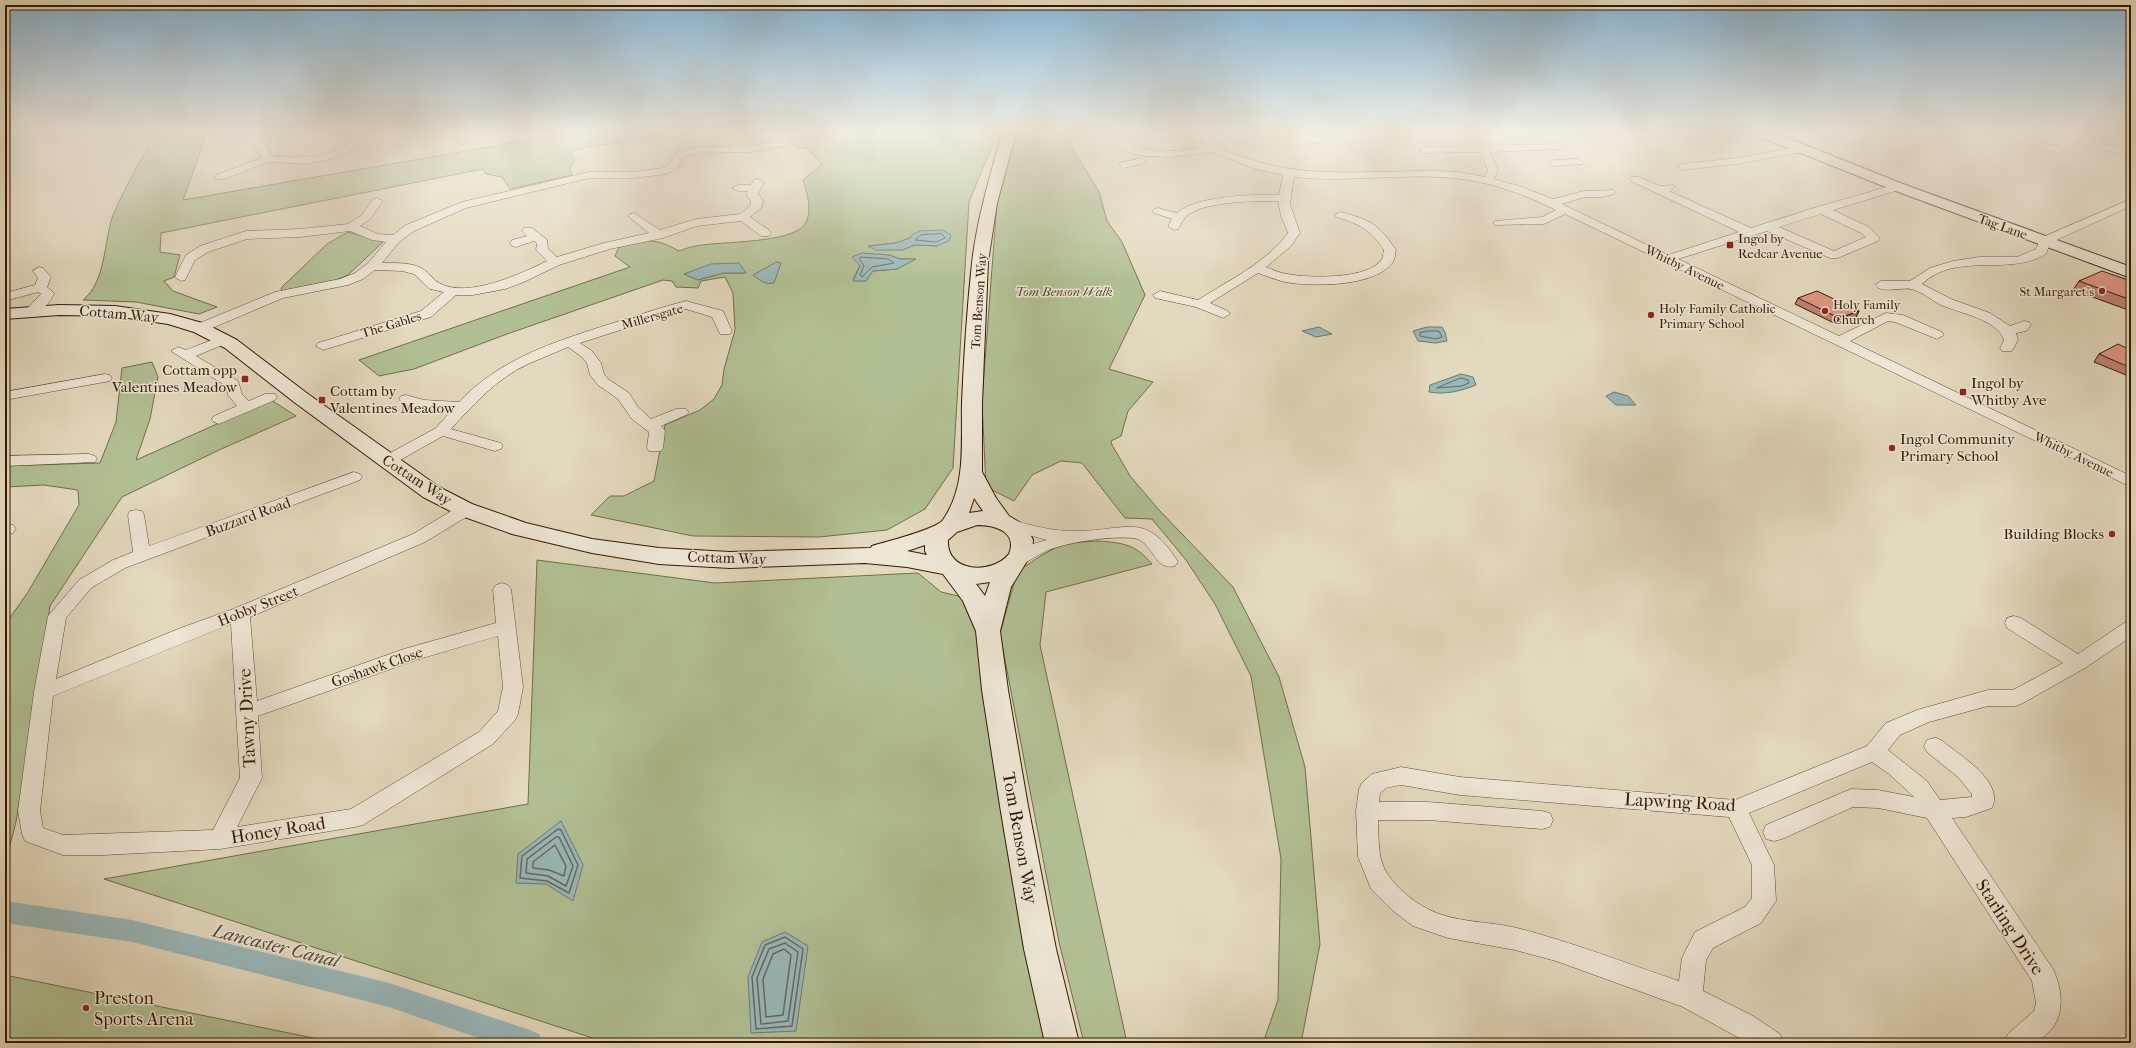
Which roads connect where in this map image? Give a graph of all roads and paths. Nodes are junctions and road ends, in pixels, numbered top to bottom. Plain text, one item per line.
1 (545, 182) edge
2 (996, 182) edge
3 (1287, 182) edge
4 (1491, 182) edge
5 (1641, 182) edge
6 (1885, 182) edge
7 (1673, 186) dead end
8 (1898, 187) junction
9 (738, 188) dead end
10 (1659, 190) junction
11 (1610, 192) dead end
12 (1282, 198) junction
13 (377, 201) dead end
14 (2131, 202) edge
15 (1553, 204) junction
16 (1821, 209) junction
17 (1565, 210) junction
18 (1158, 211) dead end
19 (1340, 215) dead end
20 (634, 216) dead end
21 (744, 217) junction
22 (1500, 224) dead end
23 (1766, 226) junction
24 (351, 227) junction
25 (765, 233) dead end
26 (1751, 233) junction
27 (659, 234) junction
28 (395, 239) junction
29 (2046, 241) junction
30 (516, 243) dead end
31 (179, 250) dead end
32 (199, 252) junction
33 (1667, 259) junction
34 (555, 262) junction
35 (372, 266) junction
36 (1256, 268) junction
37 (39, 271) dead end
38 (2131, 273) edge
39 (181, 277) dead end
40 (1882, 285) dead end
41 (1914, 285) junction
42 (40, 288) junction
43 (453, 291) junction
44 (1160, 295) dead end
45 (5, 297) edge
46 (1200, 304) junction
47 (31, 312) junction
48 (5, 314) edge
49 (1223, 314) dead end
50 (2024, 325) dead end
51 (200, 328) junction
52 (726, 331) dead end
53 (2008, 331) junction
54 (1937, 335) dead end
55 (222, 340) junction
56 (1840, 341) junction
57 (569, 342) junction
58 (323, 347) dead end
59 (2007, 348) dead end
60 (105, 378) dead end
61 (5, 396) edge
62 (270, 397) dead end
63 (406, 399) dead end
64 (246, 406) junction
65 (464, 407) junction
66 (681, 412) dead end
67 (219, 419) dead end
68 (651, 425) junction
69 (441, 431) junction
70 (495, 446) dead end
71 (655, 448) dead end
72 (89, 459) dead end
73 (5, 461) edge
74 (387, 462) junction
75 (972, 472) junction
76 (354, 477) dead end
77 (2131, 482) edge
78 (466, 509) junction
79 (136, 515) dead end
80 (1005, 522) junction
81 (948, 527) junction
82 (1078, 537) junction
83 (866, 555) junction
84 (142, 556) junction
85 (1014, 562) junction
86 (1169, 562) dead end
87 (950, 569) junction
88 (502, 589) dead end
89 (240, 614) junction
90 (2014, 622) dead end
91 (507, 627) junction
92 (2131, 628) edge
93 (988, 631) junction
94 (2078, 663) junction
95 (44, 692) junction
96 (248, 712) junction
97 (1934, 746) dead end
98 (1874, 752) junction
99 (1736, 809) junction
100 (1934, 810) junction
101 (1367, 811) junction
102 (1542, 820) dead end
103 (1774, 832) dead end
104 (220, 839) junction
105 (1690, 997) junction
106 (1062, 1043) edge
107 (1771, 1043) edge
108 (2017, 1043) edge

1 - 28 street
2 - 75 main road, Tom Benson Way
3 - 12 street
4 - 15 street, Whitby Avenue
5 - 10 street
6 - 8 main road, Tag Lane
7 - 10 street
8 - 16 street
8 - 29 main road, Tag Lane
9 - 21 street
10 - 26 street
11 - 15 street
12 - 18 street
12 - 36 street
13 - 24 street
14 - 29 street
15 - 17 street, Whitby Avenue
16 - 23 street
16 - 23 street
17 - 22 street
17 - 33 street, Whitby Avenue
19 - 36 street
20 - 27 street
21 - 25 street
21 - 27 street
23 - 26 street
24 - 28 street
24 - 32 street
26 - 33 street
27 - 34 street
28 - 35 street
29 - 38 main road, Tag Lane
29 - 41 street
30 - 34 street
31 - 32 street
32 - 39 street
33 - 56 street, Whitby Avenue
34 - 43 street
35 - 43 street
35 - 51 street
36 - 46 street
37 - 42 street
40 - 41 street
41 - 53 street
42 - 45 street
42 - 47 street
43 - 58 street, The Gables
44 - 46 street
46 - 49 street
47 - 48 main road, Cottam Way
47 - 51 main road, Cottam Way
50 - 53 street
51 - 55 main road, Cottam Way
52 - 57 street, Millersgate
53 - 59 street
54 - 56 street
55 - 64 street
55 - 74 main road, Cottam Way
56 - 77 street, Whitby Avenue
57 - 65 street, Millersgate
57 - 68 street
60 - 61 street
62 - 64 street
63 - 65 street
64 - 67 street
65 - 69 street, Millersgate
66 - 68 street
68 - 71 street
69 - 70 street
69 - 74 street, Millersgate
72 - 73 street
74 - 78 main road, Cottam Way
75 - 80 main road, Tom Benson Way
75 - 81 main road, Tom Benson Way
76 - 84 street, Buzzard Road
78 - 83 main road, Cottam Way
78 - 89 street, Hobby Street
79 - 84 street
80 - 81 main road
80 - 82 street
80 - 85 main road
81 - 83 main road, Cottam Way
81 - 87 main road
82 - 85 street
82 - 86 street
83 - 87 main road, Cottam Way
84 - 95 street, Buzzard Road
85 - 87 main road
85 - 93 main road, Tom Benson Way
87 - 93 main road, Tom Benson Way
88 - 91 street, Honey Road
89 - 95 street, Hobby Street
89 - 96 street, Tawny Drive
90 - 94 street
91 - 96 street, Goshawk Close
91 - 104 street, Honey Road
92 - 94 street
93 - 106 main road, Tom Benson Way
94 - 98 street, Lapwing Road
95 - 104 street, Honey Road
96 - 104 street, Tawny Drive
97 - 100 street
98 - 99 street, Lapwing Road
98 - 100 street, Starling Drive
99 - 101 street, Lapwing Road
99 - 105 street
100 - 103 street
100 - 108 street, Starling Drive
101 - 102 street
101 - 105 street, Lapwing Road
105 - 107 street, Lapwing Road

